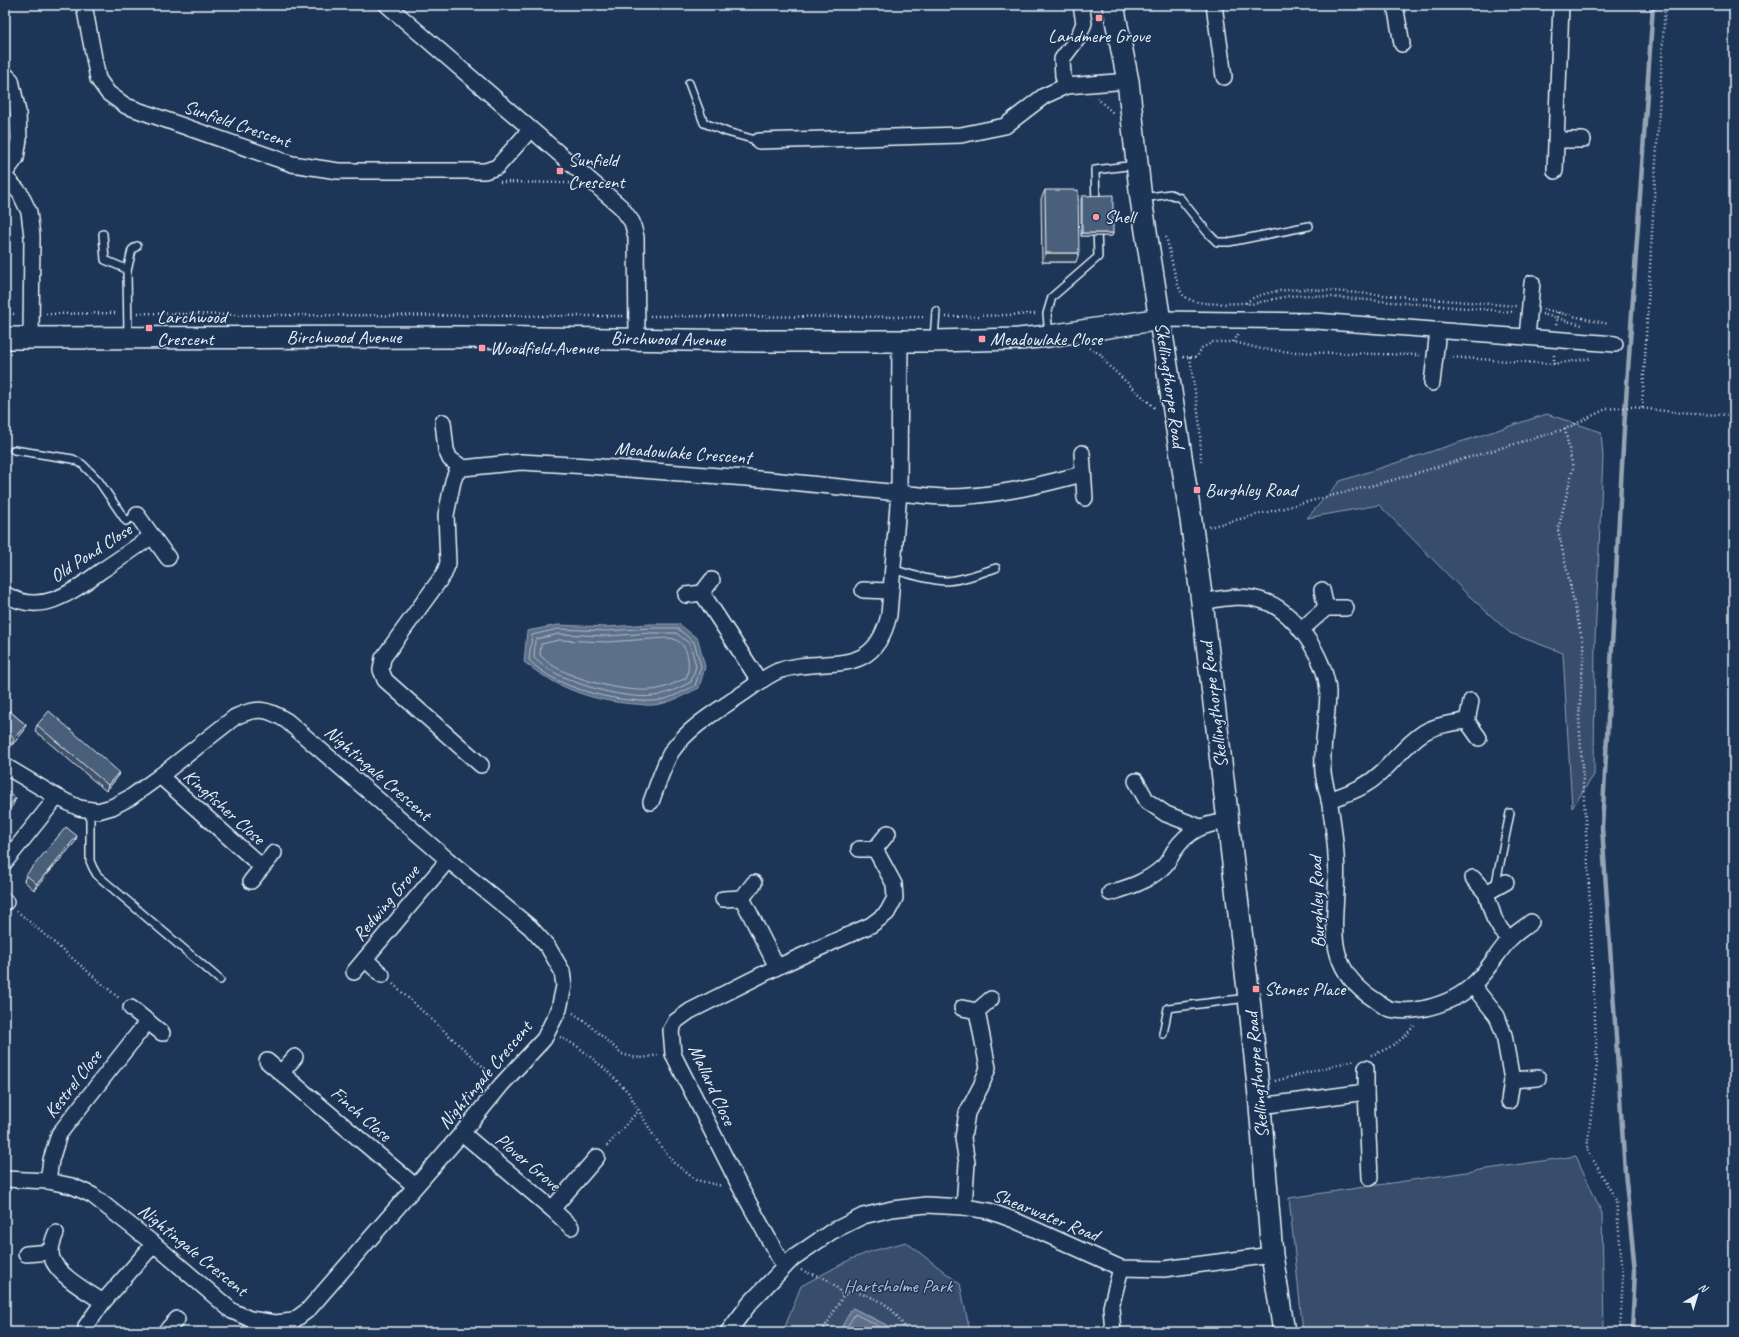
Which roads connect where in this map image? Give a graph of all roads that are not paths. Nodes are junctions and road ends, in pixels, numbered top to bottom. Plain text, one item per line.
1 (84, 5) edge
2 (387, 5) edge
3 (1082, 5) edge
4 (1113, 5) edge
5 (1214, 5) edge
6 (1395, 5) edge
7 (1561, 5) edge
8 (1402, 44) dead end
9 (5, 74) edge
10 (1224, 77) dead end
11 (1128, 81) junction
12 (689, 83) dead end
13 (1066, 86) junction
14 (530, 130) junction
15 (1557, 140) junction
16 (1583, 140) dead end
17 (759, 141) joint
18 (1137, 165) junction
19 (1555, 171) dead end
20 (5, 173) edge
21 (5, 177) edge
22 (1141, 199) junction
23 (1096, 210) edge
24 (1097, 218) edge
25 (1309, 226) dead end
26 (103, 234) dead end
27 (137, 246) dead end
28 (127, 271) junction
29 (1532, 283) dead end
30 (936, 311) dead end
31 (1160, 318) junction
32 (1438, 330) junction
33 (1049, 336) junction
34 (1527, 337) junction
35 (5, 338) edge
36 (31, 338) junction
37 (128, 338) junction
38 (637, 339) junction
39 (900, 340) junction
40 (934, 340) junction
41 (1615, 344) dead end
42 (1432, 383) dead end
43 (443, 422) dead end
44 (14, 450) dead end
45 (1082, 454) dead end
46 (463, 468) junction
47 (1082, 474) junction
48 (899, 493) junction
49 (1086, 498) dead end
50 (137, 515) joint
51 (152, 536) junction
52 (168, 558) dead end
53 (996, 568) dead end
54 (892, 569) junction
55 (712, 580) dead end
56 (862, 590) dead end
57 (1322, 590) dead end
58 (890, 591) junction
59 (702, 593) junction
60 (5, 594) edge
61 (686, 594) dead end
62 (1202, 602) junction
63 (1326, 608) junction
64 (1346, 608) dead end
65 (1301, 630) junction
66 (760, 682) junction
67 (1470, 701) dead end
68 (1467, 722) junction
69 (1479, 738) dead end
70 (481, 765) dead end
71 (5, 766) edge
72 (160, 776) junction
73 (1136, 781) dead end
74 (57, 797) junction
75 (1329, 800) junction
76 (651, 802) dead end
77 (90, 810) junction
78 (1510, 813) dead end
79 (1228, 821) junction
80 (1200, 827) junction
81 (888, 833) dead end
82 (859, 849) dead end
83 (875, 849) junction
84 (274, 853) dead end
85 (448, 860) junction
86 (5, 862) edge
87 (262, 867) junction
88 (1473, 878) dead end
89 (251, 881) dead end
90 (754, 883) dead end
91 (1496, 888) junction
92 (1110, 894) dead end
93 (742, 898) junction
94 (723, 899) dead end
95 (1531, 922) dead end
96 (1510, 939) junction
97 (365, 960) junction
98 (777, 967) junction
99 (354, 972) dead end
100 (382, 975) road end
101 (220, 980) dead end
102 (1473, 986) junction
103 (1249, 998) junction
104 (991, 999) dead end
105 (131, 1008) road end
106 (962, 1008) dead end
107 (977, 1011) junction
108 (148, 1021) junction
109 (162, 1033) dead end
110 (1163, 1034) dead end
111 (294, 1057) dead end
112 (1366, 1060) road end
113 (267, 1061) dead end
114 (282, 1072) junction
115 (1538, 1078) dead end
116 (1512, 1080) junction
117 (1366, 1092) junction
118 (1509, 1100) dead end
119 (1260, 1106) junction
120 (462, 1133) junction
121 (597, 1157) road end
122 (1370, 1178) dead end
123 (5, 1179) edge
124 (48, 1181) junction
125 (415, 1186) junction
126 (964, 1207) junction
127 (552, 1209) junction
128 (570, 1227) dead end
129 (56, 1233) dead end
130 (154, 1244) junction
131 (51, 1252) junction
132 (26, 1254) dead end
133 (1272, 1255) junction
134 (788, 1262) junction
135 (1121, 1268) junction
136 (103, 1302) junction
137 (177, 1319) dead end
138 (86, 1332) edge
139 (165, 1332) edge
140 (728, 1332) edge
141 (1113, 1332) edge
142 (1284, 1332) edge

1 - 14 street, Sunfield Crescent
2 - 14 street
3 - 13 street
4 - 11 main road, Skellingthorpe Road
5 - 10 street
6 - 8 street
7 - 15 street
9 - 20 street
11 - 13 street
11 - 18 main road, Skellingthorpe Road
12 - 17 lane
13 - 17 street
14 - 38 street
15 - 16 street
15 - 19 street
18 - 22 main road, Skellingthorpe Road
18 - 23 lane
21 - 36 street
22 - 25 lane
22 - 31 main road, Skellingthorpe Road
24 - 33 lane
26 - 28 lane
27 - 28 lane
28 - 37 lane
29 - 34 street
30 - 40 lane
31 - 32 street
31 - 33 main road, Birchwood Avenue
31 - 62 main road, Skellingthorpe Road
32 - 34 street
32 - 42 street
33 - 40 main road, Birchwood Avenue
34 - 41 street
35 - 36 main road, Birchwood Avenue
36 - 37 main road, Birchwood Avenue
37 - 38 main road, Birchwood Avenue
38 - 39 main road, Birchwood Avenue
39 - 40 main road, Birchwood Avenue
39 - 48 street
43 - 46 street
44 - 50 lane
45 - 47 street
46 - 48 street, Meadowlake Crescent
46 - 70 street
47 - 48 street, Meadowlake Crescent
47 - 49 street
48 - 54 street
50 - 51 street, Old Pond Close
51 - 52 street, Old Pond Close
51 - 60 street, Old Pond Close
53 - 54 lane
54 - 58 street
55 - 59 street
56 - 58 street
57 - 63 street
58 - 66 street
59 - 61 street
59 - 66 street
62 - 65 street, Burghley Road
62 - 79 main road, Skellingthorpe Road
63 - 64 street
63 - 65 street
65 - 75 street, Burghley Road
66 - 76 street
67 - 68 street
68 - 69 street
68 - 75 street
71 - 74 street, Nightingale Crescent
72 - 77 street, Nightingale Crescent
72 - 85 street, Nightingale Crescent
72 - 87 street, Kingfisher Close
73 - 80 street
74 - 77 street, Nightingale Crescent
74 - 86 street
75 - 102 street, Burghley Road
77 - 101 lane
78 - 91 lane
79 - 80 street
79 - 103 main road, Skellingthorpe Road
80 - 92 street
81 - 83 street
82 - 83 street
83 - 98 street, Mallard Close
84 - 87 street, Kingfisher Close
85 - 97 street, Redwing Grove
85 - 120 street, Nightingale Crescent
87 - 89 street, Kingfisher Close
88 - 91 street
90 - 93 street
91 - 96 street
93 - 94 street
93 - 98 street
95 - 96 street, Burghley Road
96 - 102 street, Burghley Road
97 - 99 street, Redwing Grove
97 - 100 street
98 - 134 street, Mallard Close
102 - 116 street
103 - 110 lane
103 - 119 main road, Skellingthorpe Road
104 - 107 street
105 - 108 street
106 - 107 street
107 - 126 street
108 - 109 street
108 - 124 street, Kestrel Close
111 - 114 street
112 - 117 street
113 - 114 street, Finch Close
114 - 125 street, Finch Close
115 - 116 street
116 - 118 street
117 - 119 street
117 - 122 street
119 - 133 main road, Skellingthorpe Road
120 - 125 street, Nightingale Crescent
120 - 127 street, Plover Grove
121 - 127 street, Plover Grove
123 - 124 street, Nightingale Crescent
124 - 130 street, Nightingale Crescent
125 - 130 street, Nightingale Crescent
126 - 134 street, Shearwater Road
126 - 135 street, Shearwater Road
127 - 128 street
129 - 131 street
130 - 136 street
131 - 132 street
131 - 136 street
133 - 135 street, Shearwater Road
133 - 142 main road, Skellingthorpe Road
134 - 140 street, Shearwater Road
135 - 141 street
136 - 138 street
137 - 139 street

